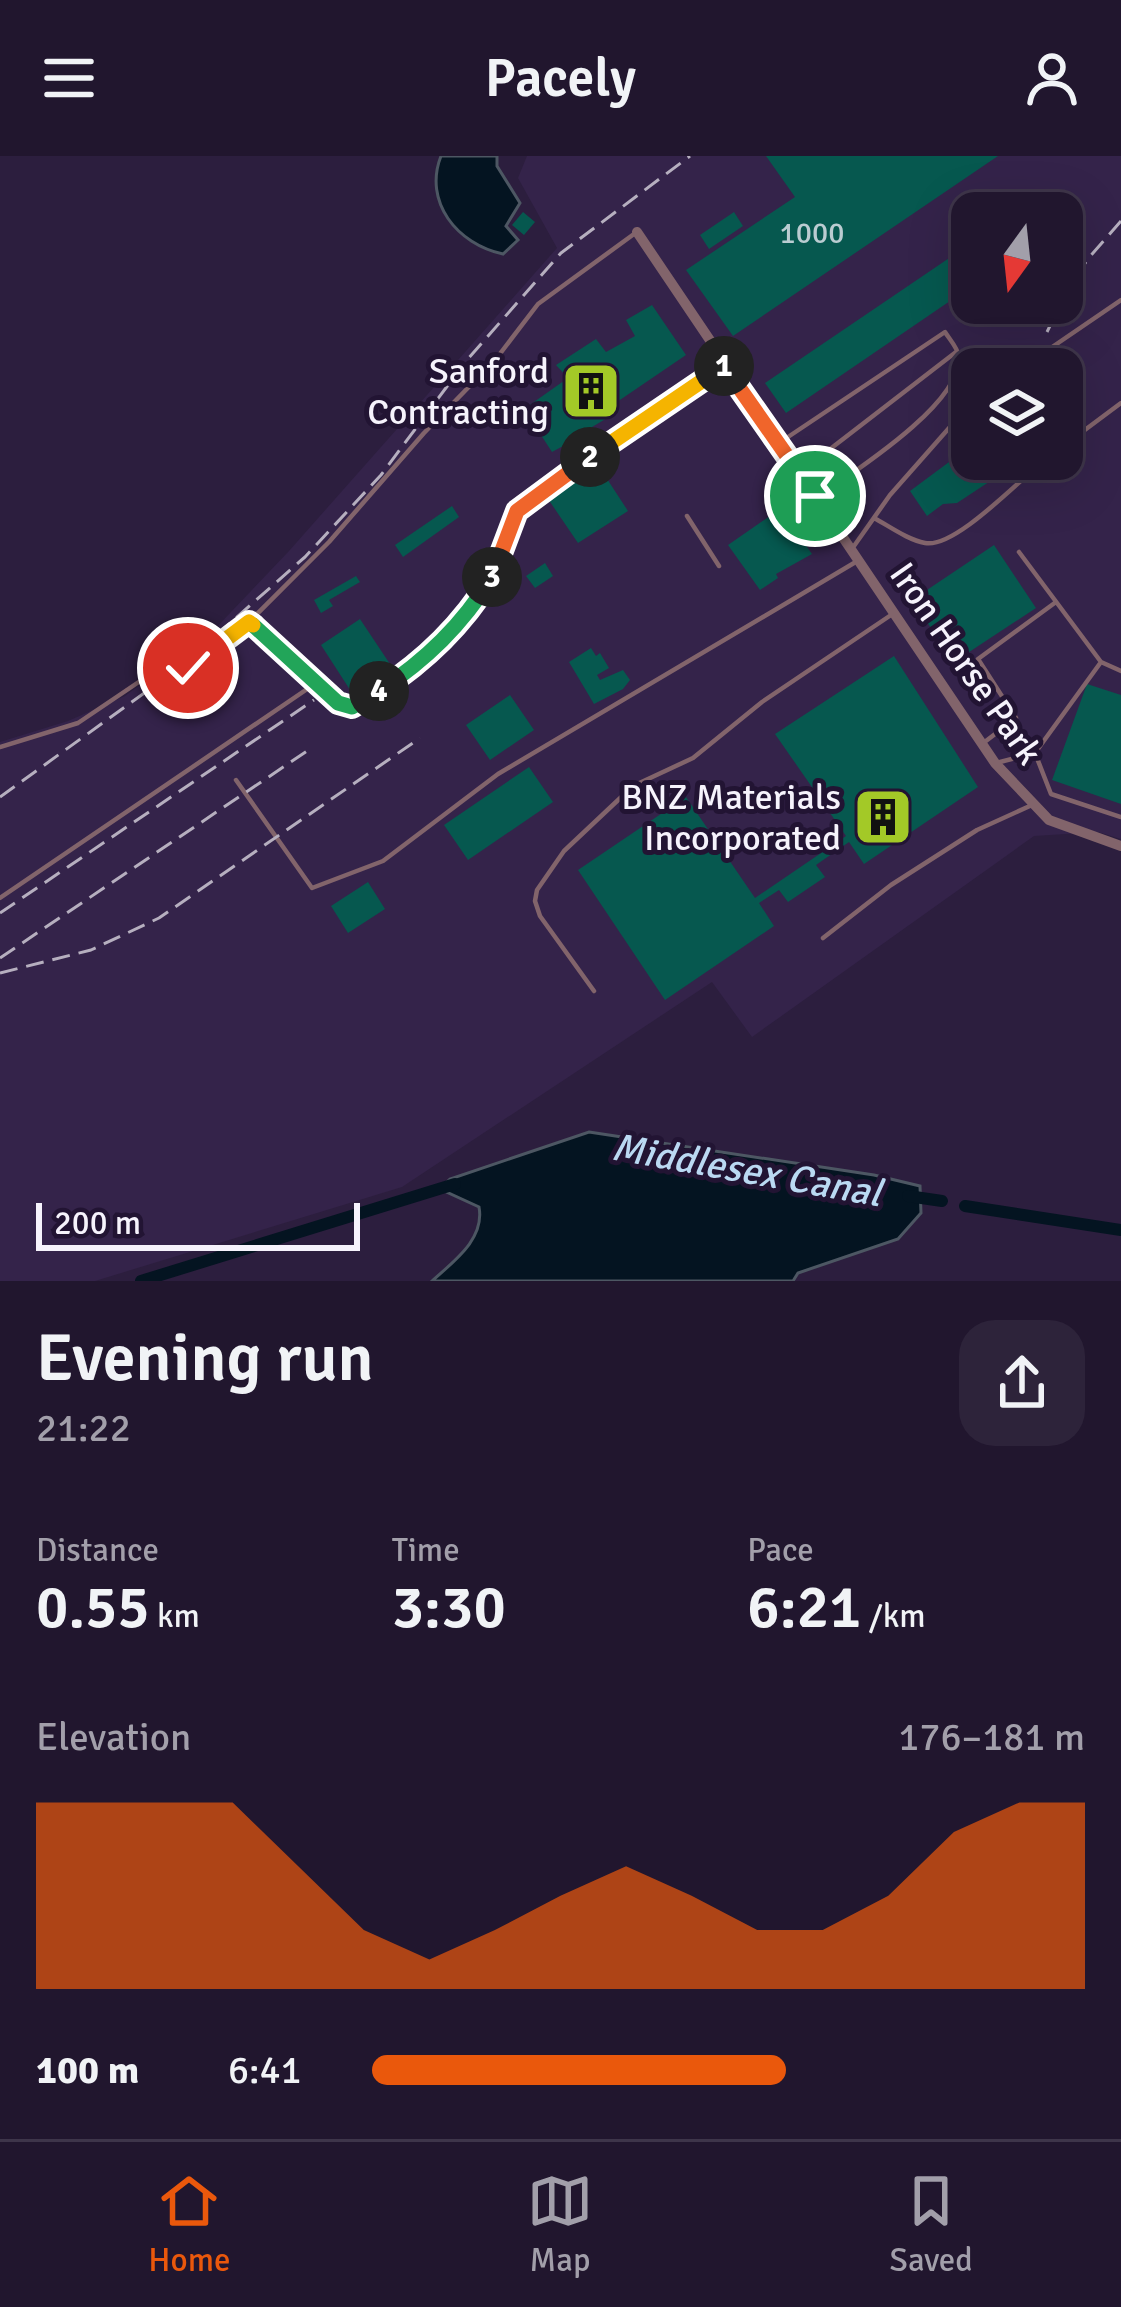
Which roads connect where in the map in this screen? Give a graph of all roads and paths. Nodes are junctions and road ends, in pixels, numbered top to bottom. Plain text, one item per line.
1 (638, 232) joint
2 (1121, 300) edge
3 (956, 348) edge
4 (1051, 348) edge
5 (951, 355) edge
6 (726, 364) junction
7 (951, 380) edge
8 (1121, 403) edge
9 (951, 427) edge
10 (1083, 431) edge
11 (778, 442) junction
12 (799, 473) junction
13 (1018, 480) edge
14 (816, 498) junction
15 (687, 515) dead end
16 (874, 518) junction
17 (1019, 552) dead end
18 (855, 555) junction
19 (719, 566) dead end
20 (1056, 602) junction
21 (894, 614) junction
22 (249, 622) junction
23 (1101, 662) junction
24 (1121, 671) edge
25 (316, 683) junction
26 (981, 745) junction
27 (0, 747) edge
28 (1035, 753) junction
29 (994, 763) junction
30 (236, 780) dead end
31 (1032, 805) junction
32 (1121, 817) edge
33 (1121, 846) edge
34 (0, 898) edge
35 (823, 938) dead end
36 (594, 991) dead end

1 - 6 street, Iron Horse Park
1 - 22 lane
2 - 4 lane
3 - 11 lane
5 - 12 lane
6 - 11 street, Iron Horse Park
6 - 25 lane
7 - 14 lane
8 - 10 lane
9 - 16 lane
11 - 12 street, Iron Horse Park
12 - 14 street, Iron Horse Park
13 - 16 lane
14 - 18 street, Iron Horse Park
15 - 19 lane
16 - 18 lane
17 - 20 lane
18 - 21 street, Iron Horse Park
18 - 30 lane
20 - 23 lane
20 - 26 lane
21 - 26 street, Iron Horse Park
21 - 36 lane
22 - 25 lane
22 - 27 lane
23 - 24 lane
23 - 28 lane
25 - 34 lane
26 - 29 street, Iron Horse Park
28 - 29 lane
28 - 32 lane
29 - 31 street, Iron Horse Park
31 - 33 street, Iron Horse Park
31 - 35 lane

